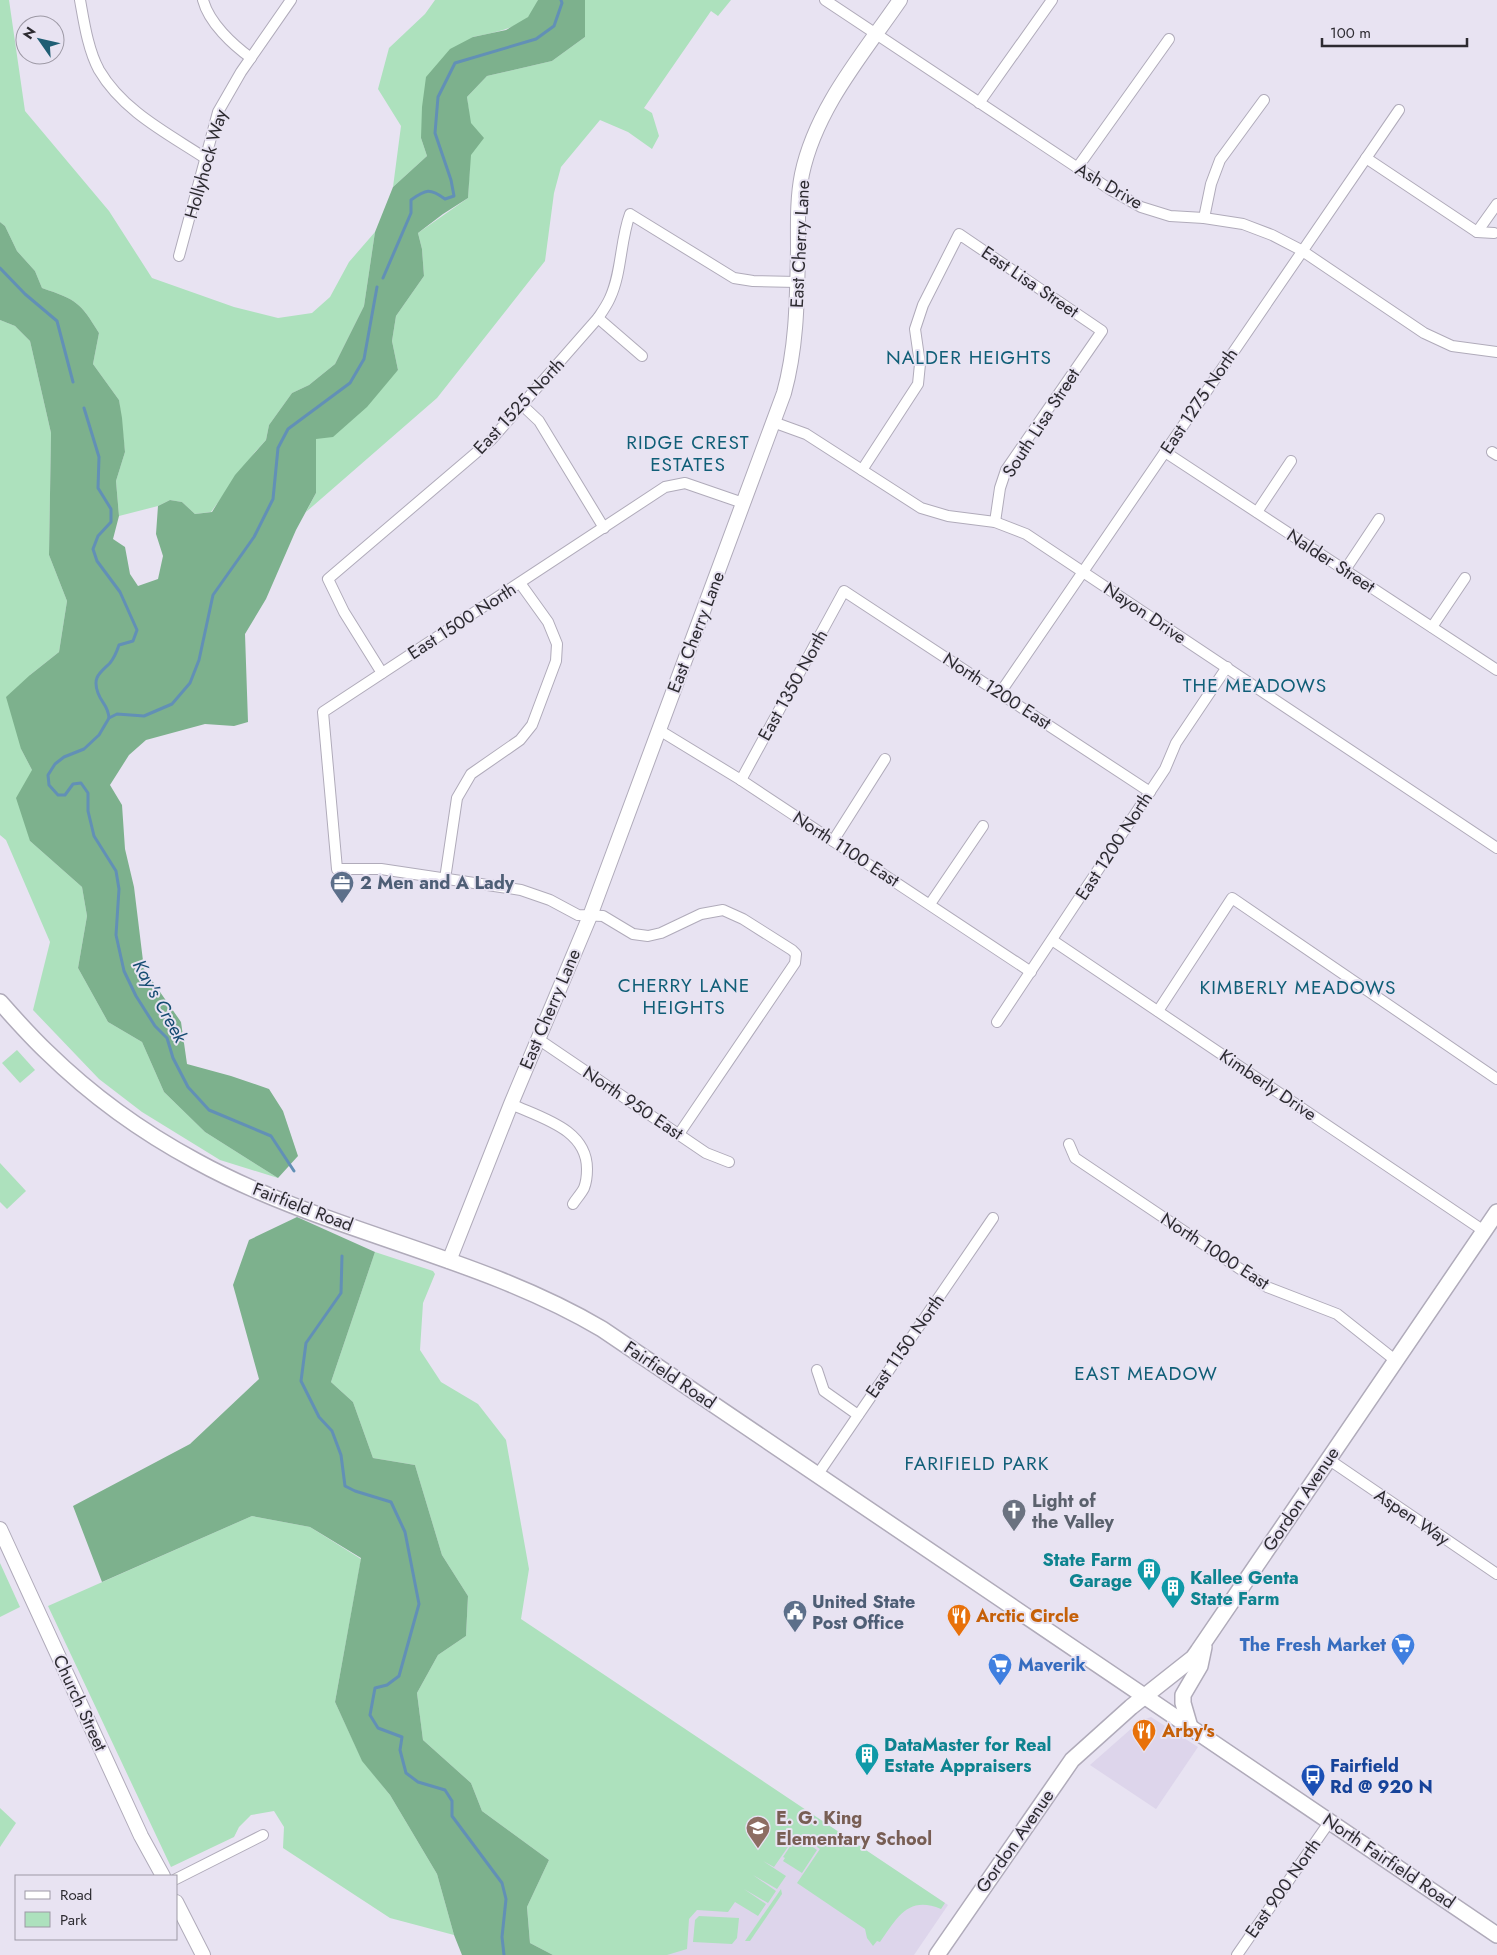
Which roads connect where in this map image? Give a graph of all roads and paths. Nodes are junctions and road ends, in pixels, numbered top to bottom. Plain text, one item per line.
1 (80, 0) edge
2 (204, 0) edge
3 (291, 0) edge
4 (825, 0) edge
5 (900, 0) edge
6 (1052, 0) edge
7 (876, 34) junction
8 (1169, 39) dead end
9 (251, 58) junction
10 (1264, 100) dead end
11 (979, 103) junction
12 (1399, 110) dead end
13 (206, 158) junction
14 (1366, 158) junction
15 (1077, 168) junction
16 (1497, 204) edge
17 (1204, 218) junction
18 (1476, 232) junction
19 (1494, 233) dead end
20 (1301, 250) junction
21 (179, 256) dead end
22 (797, 282) junction
23 (598, 318) junction
24 (1102, 330) joint
25 (1497, 352) edge
26 (642, 356) dead end
27 (522, 405) junction
28 (773, 422) junction
29 (1165, 452) junction
30 (1291, 461) dead end
31 (862, 470) junction
32 (744, 503) junction
33 (1257, 512) junction
34 (1379, 519) dead end
35 (995, 522) junction
36 (604, 528) junction
37 (1345, 570) junction
38 (1083, 572) junction
39 (1465, 578) dead end
40 (520, 583) junction
41 (844, 591) joint
42 (1432, 627) junction
43 (1227, 668) junction
44 (1497, 670) edge
45 (382, 673) junction
46 (1000, 693) junction
47 (659, 730) junction
48 (885, 759) dead end
49 (741, 780) junction
50 (1150, 792) junction
51 (983, 826) dead end
52 (833, 842) junction
53 (1497, 848) edge
54 (445, 878) junction
55 (930, 904) junction
56 (590, 916) junction
57 (1052, 940) junction
58 (1031, 972) junction
59 (0, 1002) edge
60 (1158, 1010) junction
61 (997, 1022) dead end
62 (538, 1039) junction
63 (1497, 1079) edge
64 (511, 1104) junction
65 (679, 1134) junction
66 (1069, 1144) dead end
67 (729, 1162) dead end
68 (573, 1204) dead end
69 (1497, 1212) edge
70 (993, 1218) dead end
71 (1484, 1231) junction
72 (449, 1261) junction
73 (1395, 1360) junction
74 (817, 1370) dead end
75 (858, 1415) junction
76 (1328, 1459) junction
77 (818, 1474) junction
78 (0, 1529) edge
79 (1497, 1574) edge
80 (1205, 1641) junction
81 (1144, 1696) junction
82 (1190, 1727) junction
83 (1256, 1771) joint
84 (1330, 1821) junction
85 (263, 1835) dead end
86 (162, 1875) edge
87 (178, 1878) edge
88 (178, 1906) edge
89 (1497, 1935) edge
90 (203, 1955) edge
91 (937, 1955) edge
92 (1237, 1955) edge

1 - 13 street
2 - 9 street
3 - 9 street, Hollyhock Way
4 - 7 street, Ash Drive
5 - 7 street, East Cherry Lane
6 - 11 street
7 - 11 street, Ash Drive
7 - 22 street, East Cherry Lane
8 - 15 street
9 - 13 street, Hollyhock Way
10 - 17 street
11 - 15 street, Ash Drive
12 - 14 street, East 1275 North
13 - 21 street, Hollyhock Way
14 - 18 street
14 - 20 street, East 1275 North
15 - 17 street, Ash Drive
16 - 18 street
17 - 20 street, Ash Drive
18 - 19 street
20 - 25 street, Ash Drive
20 - 29 street, East 1275 North
22 - 23 street, East 1525 North
22 - 28 street, East Cherry Lane
23 - 26 street
23 - 27 street, East 1525 North
24 - 31 street, East Lisa Street
24 - 35 street, South Lisa Street
27 - 36 street
27 - 45 street, East 1525 North
28 - 31 street, Nayon Drive
28 - 32 street, East Cherry Lane
29 - 33 street, Nalder Street
29 - 38 street, East 1275 North
30 - 33 street
31 - 35 street, Nayon Drive
32 - 36 street, East 1500 North
32 - 47 street, East Cherry Lane
33 - 37 street, Nalder Street
34 - 37 street
35 - 38 street, Nayon Drive
36 - 40 street, East 1500 North
37 - 42 street, Nalder Street
38 - 43 street, Nayon Drive
38 - 46 street, East 1275 North
39 - 42 street
40 - 45 street, East 1500 North
40 - 54 street
41 - 46 street, North 1200 East
41 - 49 street, East 1350 North
42 - 44 street, Nalder Street
43 - 50 street, East 1200 North
43 - 53 street, Nayon Drive
45 - 54 street, East 1500 North
46 - 50 street, North 1200 East
47 - 49 street, North 1100 East
47 - 56 street, East Cherry Lane
48 - 52 street
49 - 52 street, North 1100 East
50 - 57 street, East 1200 North
51 - 55 street
52 - 55 street, North 1100 East
54 - 56 street
55 - 58 street, North 1100 East
56 - 62 street, East Cherry Lane
56 - 65 street
57 - 58 street, East 1200 North
57 - 60 street, Kimberly Drive
58 - 61 street, East 1200 North
59 - 72 main road, Fairfield Road
60 - 63 street
60 - 71 street, Kimberly Drive
62 - 64 street, East Cherry Lane
62 - 65 street, North 950 East
64 - 68 street
64 - 72 street, East Cherry Lane
65 - 67 street, North 950 East
66 - 73 street, North 1000 East
69 - 71 main road, Gordon Avenue
70 - 75 street, East 1150 North
71 - 73 main road, Gordon Avenue
72 - 77 main road, Fairfield Road
73 - 76 main road, Gordon Avenue
74 - 75 street
75 - 77 street, East 1150 North
76 - 79 street, Aspen Way
76 - 80 main road, Gordon Avenue
77 - 81 main road, Fairfield Road
78 - 86 street, Church Street
80 - 81 main road, Gordon Avenue
80 - 82 main road
81 - 82 main road, Fairfield Road
81 - 91 main road, Gordon Avenue
82 - 83 main road, Fairfield Road
83 - 84 main road, North Fairfield Road
84 - 89 main road, North Fairfield Road
84 - 92 street, East 900 North
85 - 87 street
88 - 90 street

